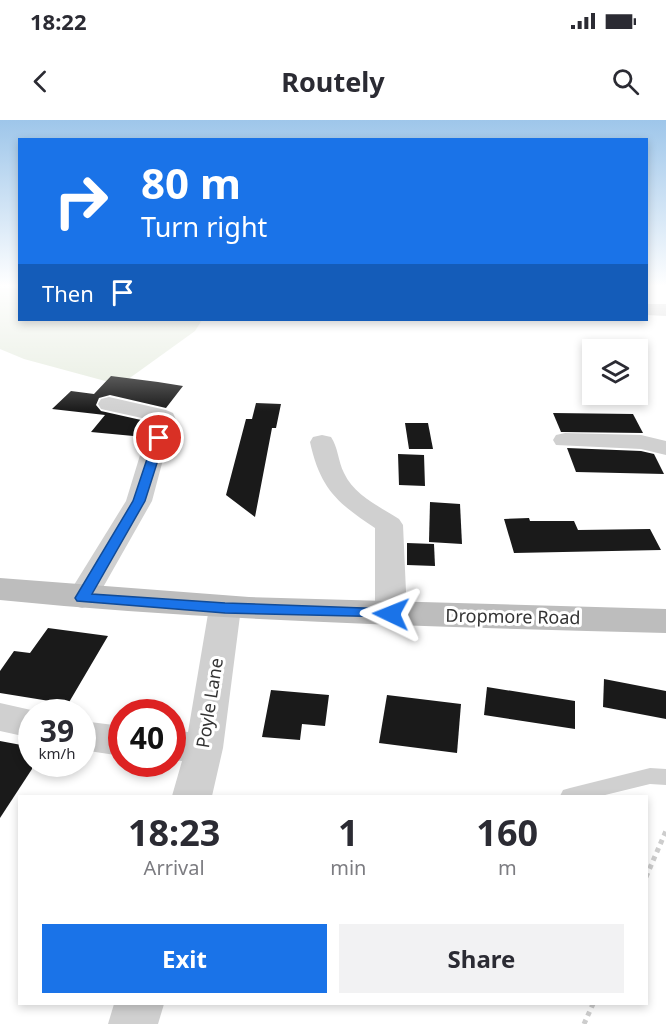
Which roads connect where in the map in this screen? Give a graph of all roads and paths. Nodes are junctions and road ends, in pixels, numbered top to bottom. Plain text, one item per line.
1 (109, 404) dead end
2 (565, 440) dead end
3 (322, 442) dead end
4 (666, 448) edge
5 (0, 589) edge
6 (82, 598) junction
7 (225, 608) junction
8 (391, 614) junction
9 (666, 621) edge
10 (0, 717) edge
11 (18, 721) edge
12 (188, 747) edge
13 (666, 777) edge
14 (192, 795) edge
15 (574, 795) edge
16 (666, 831) edge
17 (648, 872) edge
18 (138, 1005) edge
19 (593, 1005) edge
20 (133, 1024) edge
21 (584, 1024) edge

1 - 6 street
2 - 4 street
3 - 8 street
5 - 6 street, Dropmore Road
6 - 7 street, Dropmore Road
7 - 8 street, Dropmore Road
7 - 12 street, Poyle Lane
8 - 9 street, Dropmore Road
10 - 11 street
12 - 14 street, Poyle Lane
13 - 15 lane
16 - 17 path
18 - 20 street
19 - 21 path

